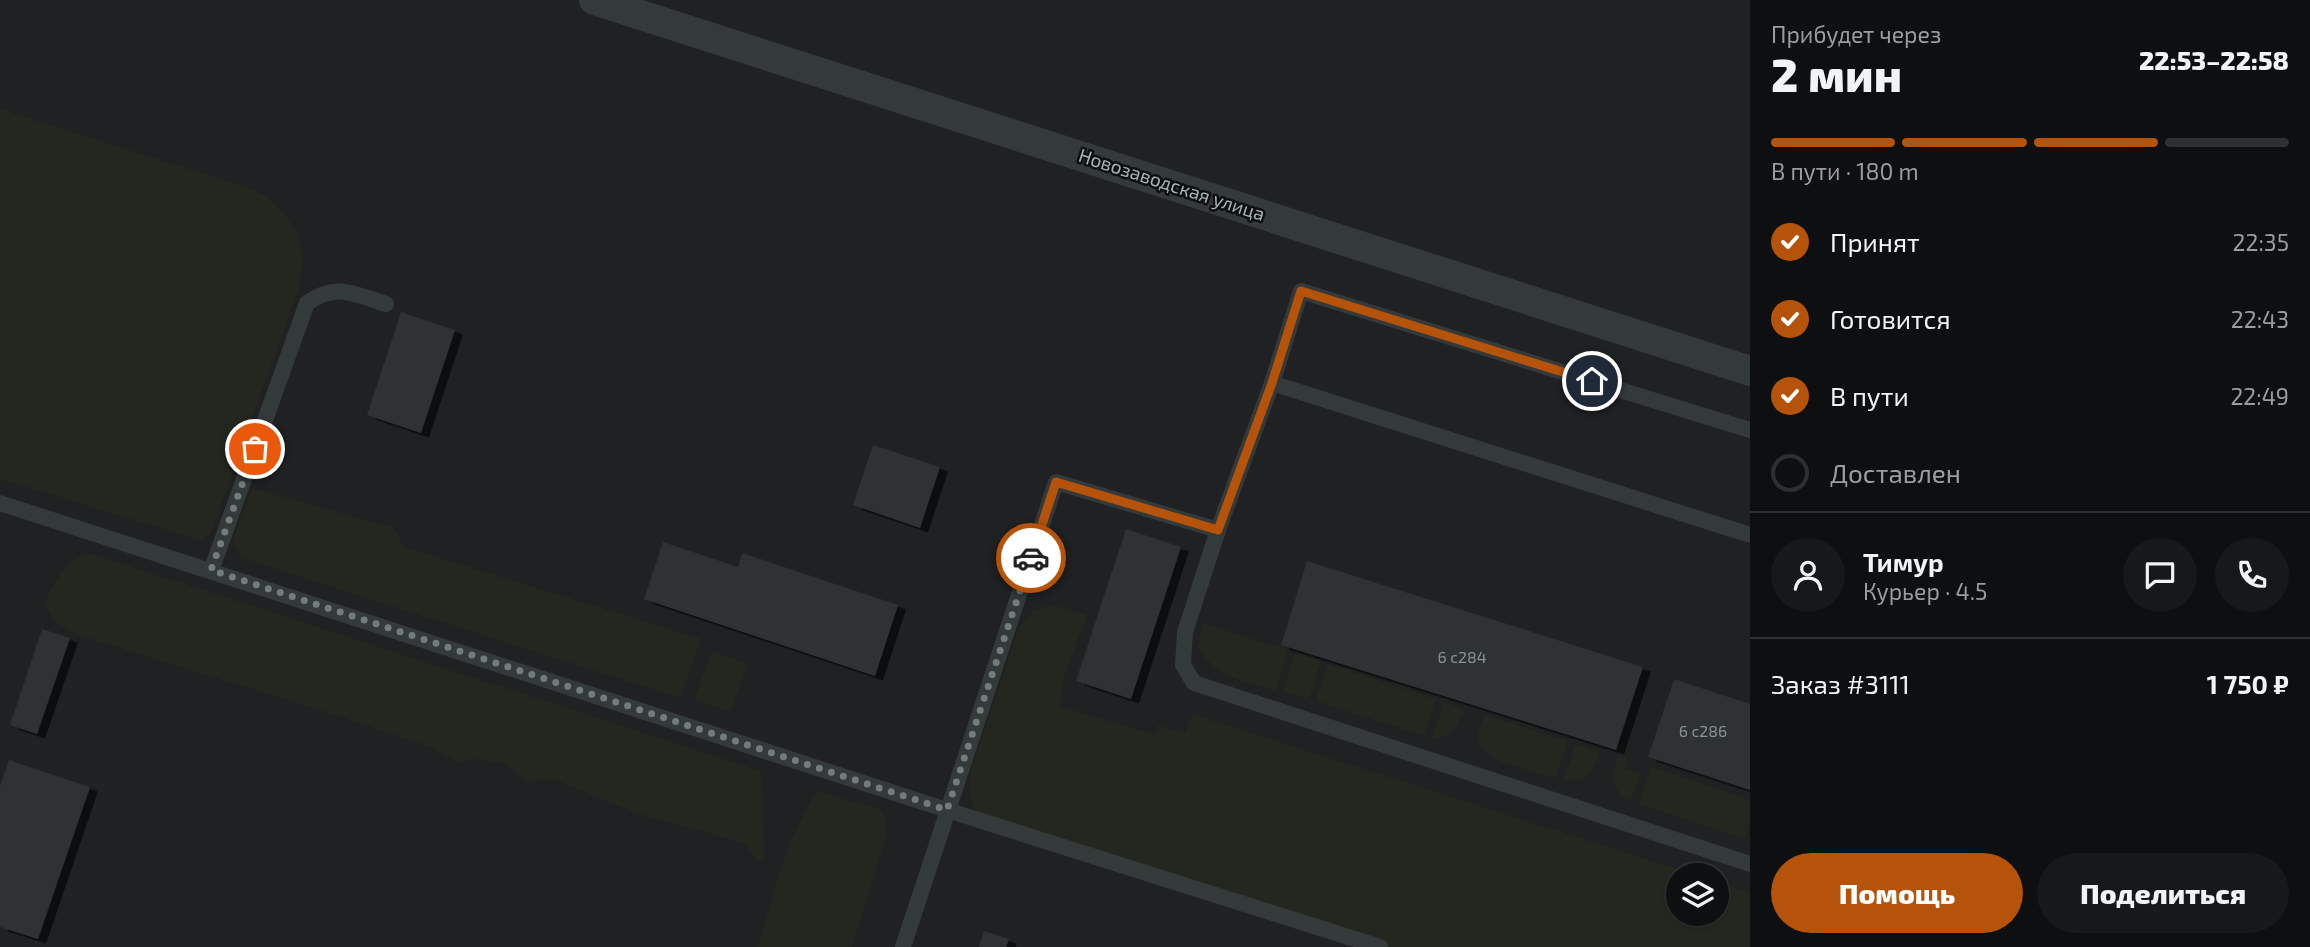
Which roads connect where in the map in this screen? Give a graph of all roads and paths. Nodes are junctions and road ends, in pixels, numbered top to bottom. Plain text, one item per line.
1 (594, 0) edge
2 (626, 5) edge
3 (386, 304) dead end
4 (1750, 371) edge
5 (1272, 383) junction
6 (1750, 430) edge
7 (0, 503) edge
8 (1218, 530) junction
9 (1750, 535) edge
10 (211, 570) junction
11 (947, 810) junction
12 (1750, 864) edge
13 (903, 947) edge
14 (1380, 947) edge

1 - 2 street, Новозаводская улица
2 - 4 street, Новозаводская улица
3 - 10 lane
5 - 6 lane
5 - 8 lane
5 - 9 lane
7 - 10 lane
8 - 11 lane
8 - 12 lane
10 - 11 lane
11 - 13 lane
11 - 14 lane

